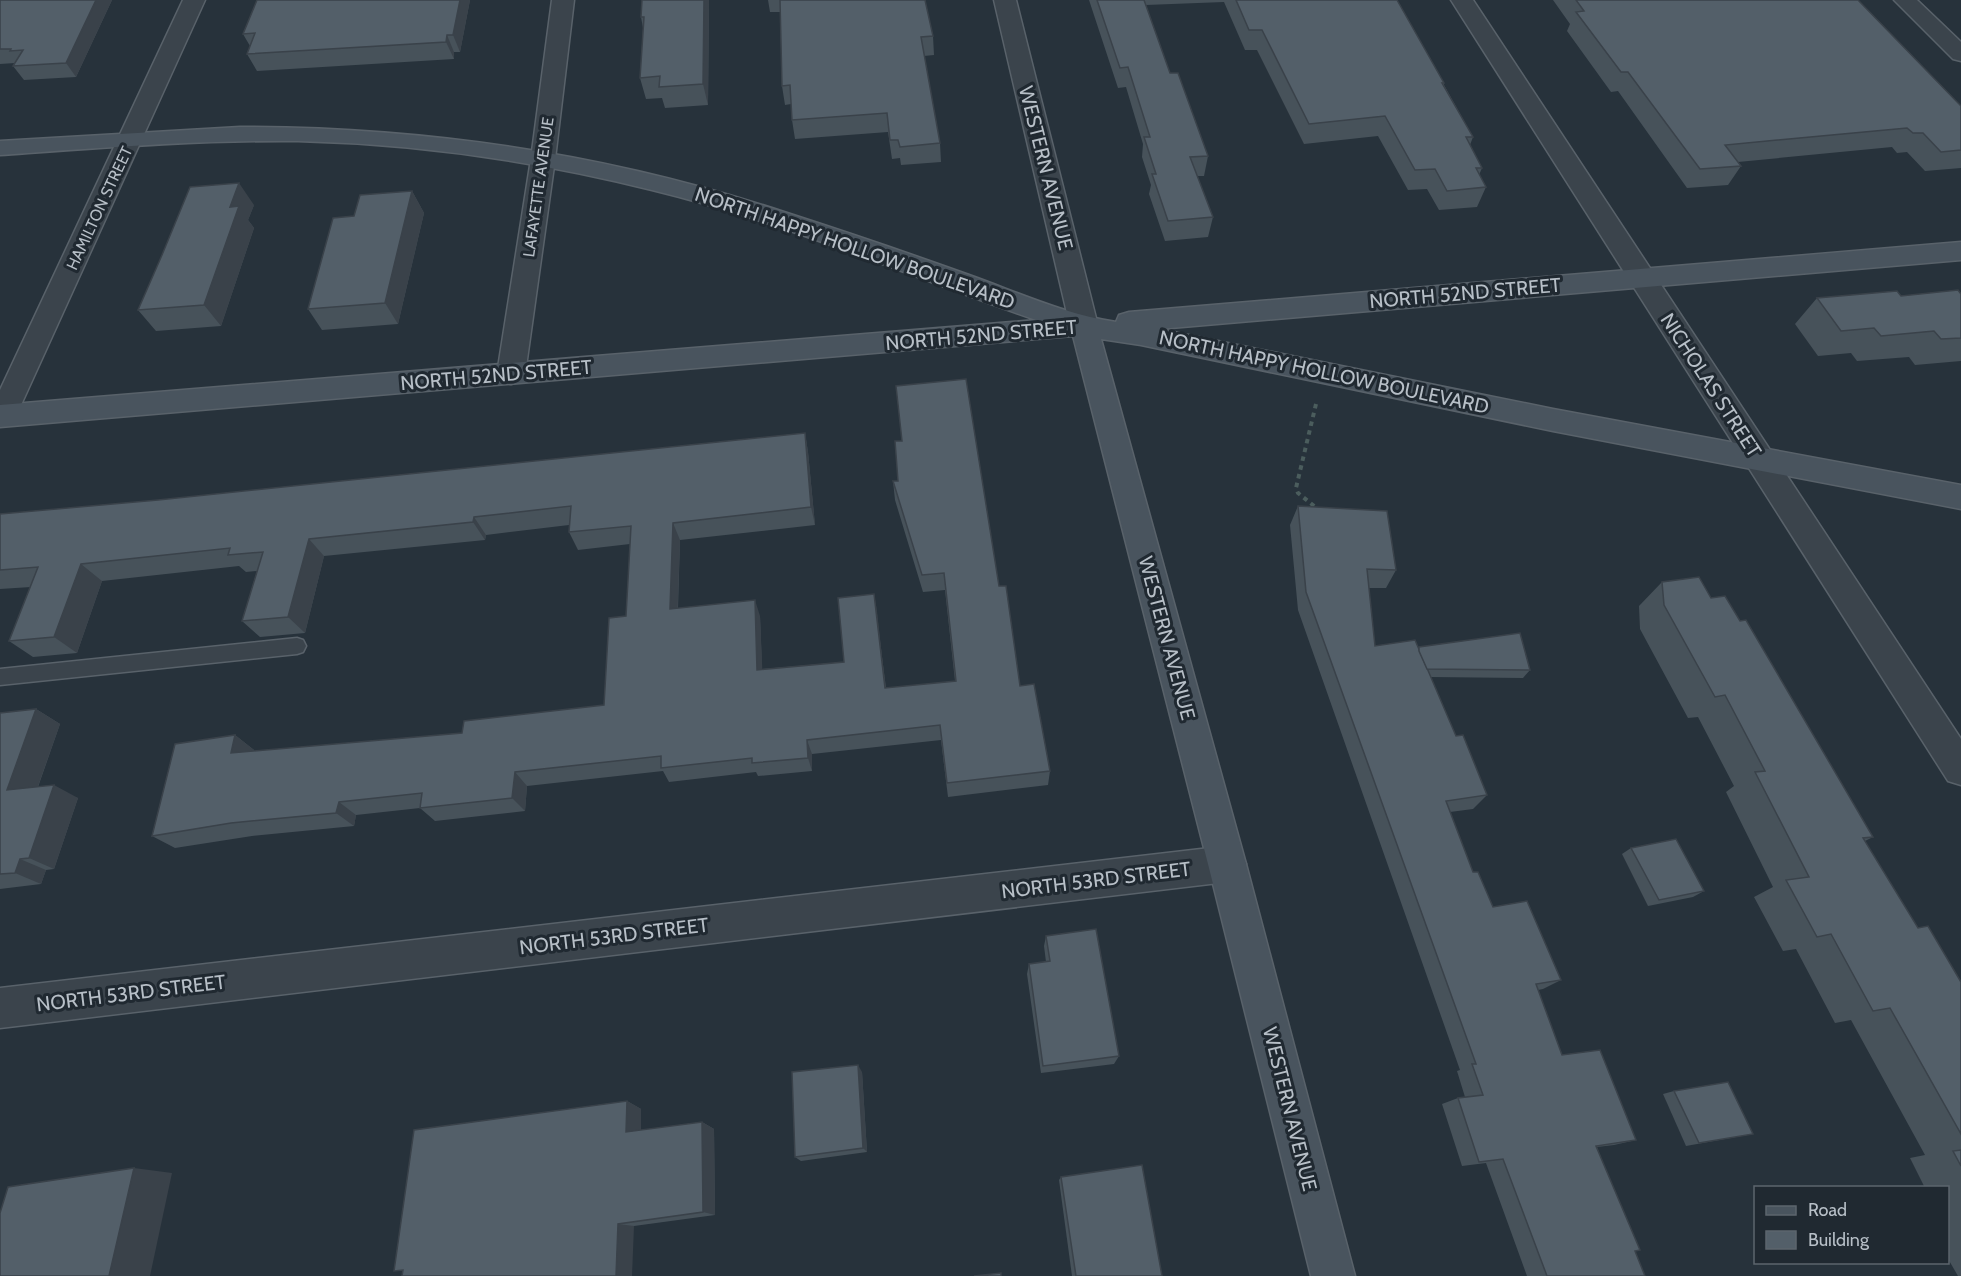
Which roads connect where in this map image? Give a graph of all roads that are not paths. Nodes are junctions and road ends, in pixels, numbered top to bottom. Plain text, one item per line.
1 (194, 0) edge
2 (562, 0) edge
3 (1005, 0) edge
4 (1461, 0) edge
5 (1905, 0) edge
6 (1961, 54) edge
7 (131, 138) junction
8 (0, 148) edge
9 (543, 159) junction
10 (1961, 251) edge
11 (1641, 278) junction
12 (1084, 326) junction
13 (511, 374) junction
14 (1, 416) edge
15 (1760, 459) junction
16 (1956, 497) edge
17 (297, 646) dead end
18 (0, 676) edge
19 (1961, 769) edge
20 (1227, 864) junction
21 (0, 1008) edge
22 (1333, 1276) edge

1 - 7 street, HAMILTON STREET
2 - 9 street, LAFAYETTE AVENUE
3 - 12 street, WESTERN AVENUE
4 - 11 street, NICHOLAS STREET
5 - 6 street
7 - 8 street, NORTH HAPPY HOLLOW BOULEVARD
7 - 9 street, NORTH HAPPY HOLLOW BOULEVARD
7 - 14 street, HAMILTON STREET
9 - 12 street, NORTH HAPPY HOLLOW BOULEVARD
9 - 13 street, LAFAYETTE AVENUE
10 - 11 street, NORTH 52ND STREET
11 - 12 street, NORTH 52ND STREET
11 - 15 street, NICHOLAS STREET
12 - 13 street, NORTH 52ND STREET
12 - 15 street, NORTH HAPPY HOLLOW BOULEVARD
12 - 20 street, WESTERN AVENUE
13 - 14 street, NORTH 52ND STREET
15 - 16 street, NORTH HAPPY HOLLOW BOULEVARD
15 - 19 street, NICHOLAS STREET
17 - 18 lane
20 - 21 street, NORTH 53RD STREET
20 - 22 street, WESTERN AVENUE

